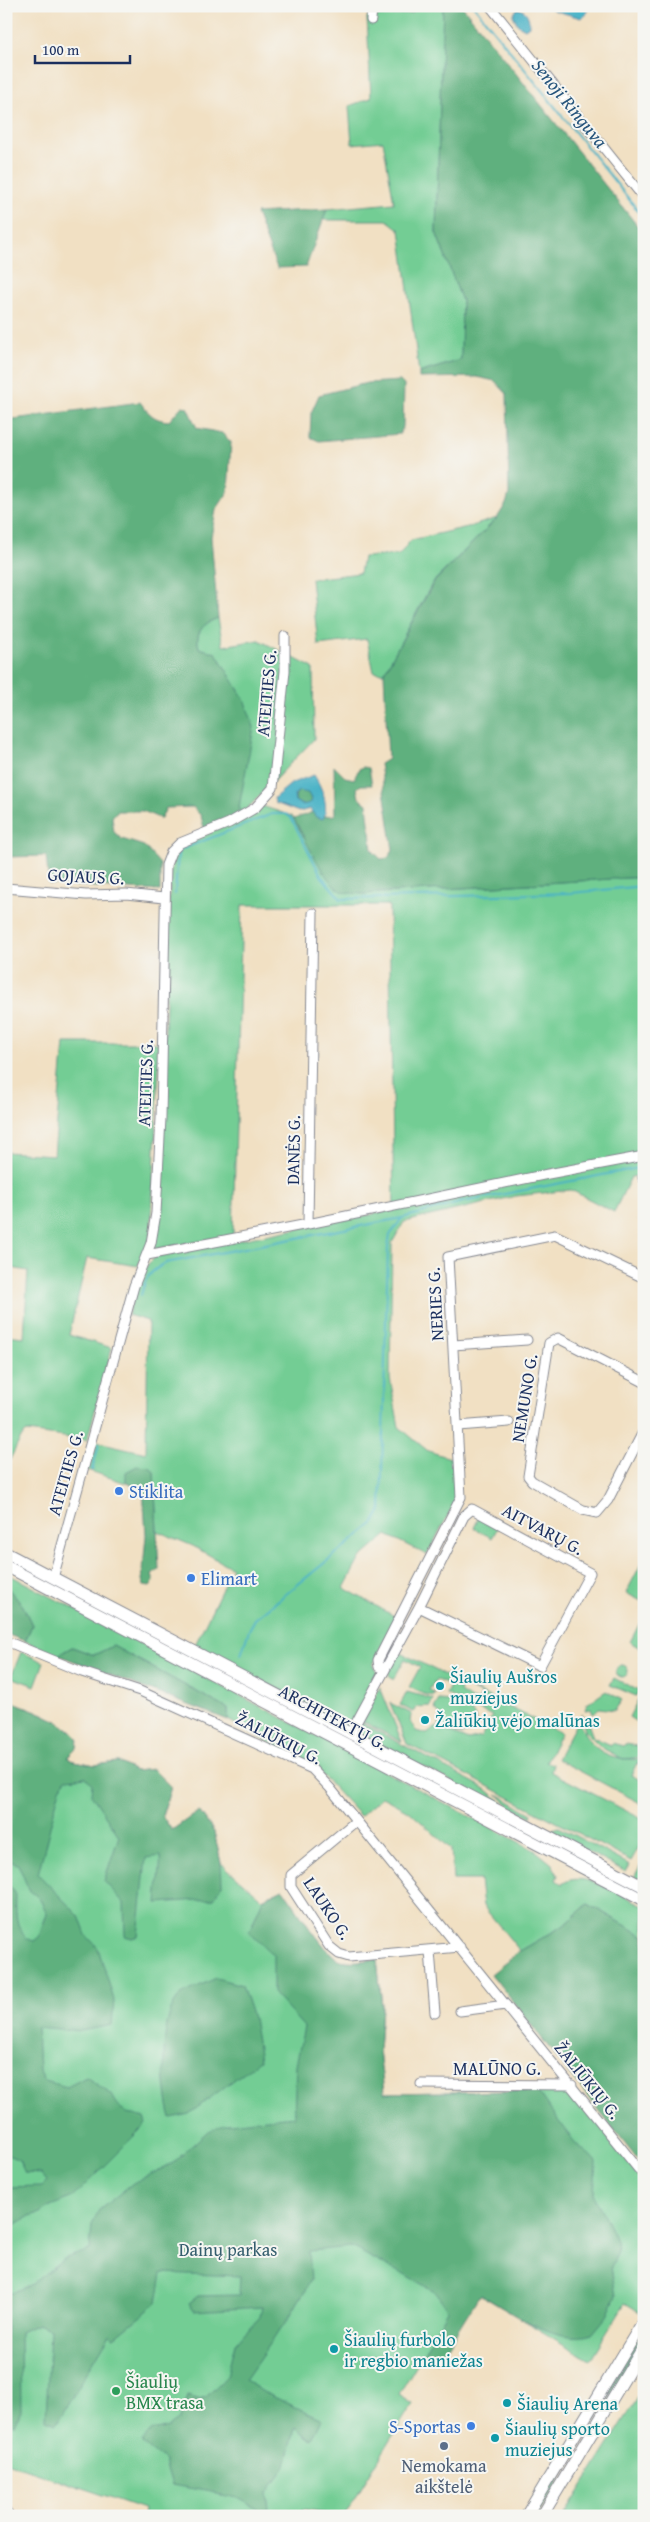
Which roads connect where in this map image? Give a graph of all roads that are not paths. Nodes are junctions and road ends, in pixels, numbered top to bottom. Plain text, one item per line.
1 (372, 6) edge
2 (490, 6) edge
3 (371, 20) dead end
4 (644, 198) edge
5 (285, 636) dead end
6 (6, 888) edge
7 (164, 898) junction
8 (313, 913) dead end
9 (644, 1156) edge
10 (308, 1224) junction
11 (147, 1255) junction
12 (644, 1278) edge
13 (527, 1340) dead end
14 (453, 1345) junction
15 (644, 1382) edge
16 (509, 1422) dead end
17 (458, 1426) junction
18 (644, 1430) edge
19 (6, 1553) edge
20 (6, 1566) edge
21 (51, 1583) junction
22 (419, 1607) junction
23 (6, 1641) edge
24 (385, 1670) junction
25 (262, 1693) junction
26 (350, 1734) junction
27 (430, 1781) junction
28 (356, 1821) junction
29 (644, 1887) edge
30 (644, 1900) edge
31 (460, 1947) junction
32 (430, 1951) junction
33 (506, 2005) junction
34 (460, 2011) dead end
35 (435, 2013) dead end
36 (421, 2084) dead end
37 (572, 2085) junction
38 (644, 2176) edge
39 (644, 2320) edge
40 (644, 2346) edge
41 (6, 2512) edge
42 (9, 2516) edge
43 (526, 2516) edge
44 (542, 2516) edge

1 - 3 street
2 - 4 street
5 - 7 street, ATEITIES G.
6 - 7 street, GOJAUS G.
7 - 11 street, ATEITIES G.
8 - 10 street, DANĖS G.
9 - 10 street
10 - 11 street
11 - 21 street, ATEITIES G.
12 - 14 street, NERIES G.
13 - 14 street
14 - 17 street, NERIES G.
15 - 18 street, NEMUNO G.
16 - 17 street
17 - 24 street, NERIES G.
19 - 21 main road, ARCHITEKTŲ G.
20 - 21 main road, ARCHITEKTŲ G.
21 - 25 main road, ARCHITEKTŲ G.
22 - 22 street, AITVARŲ G.
22 - 24 street, AITVARŲ G.
23 - 28 street, ŽALIŪKIŲ G.
24 - 26 street, AITVARŲ G.
25 - 26 main road, ARCHITEKTŲ G.
25 - 27 main road, ARCHITEKTŲ G.
26 - 27 main road, ARCHITEKTŲ G.
27 - 29 main road, ARCHITEKTŲ G.
27 - 30 main road, ARCHITEKTŲ G.
28 - 31 street, ŽALIŪKIŲ G.
28 - 32 street, LAUKO G.
31 - 32 street, LAUKO G.
31 - 33 street, ŽALIŪKIŲ G.
32 - 35 street
33 - 34 street
33 - 37 street, ŽALIŪKIŲ G.
36 - 37 street, MALŪNO G.
37 - 38 street, ŽALIŪKIŲ G.
39 - 43 main road
40 - 44 main road
41 - 42 street

